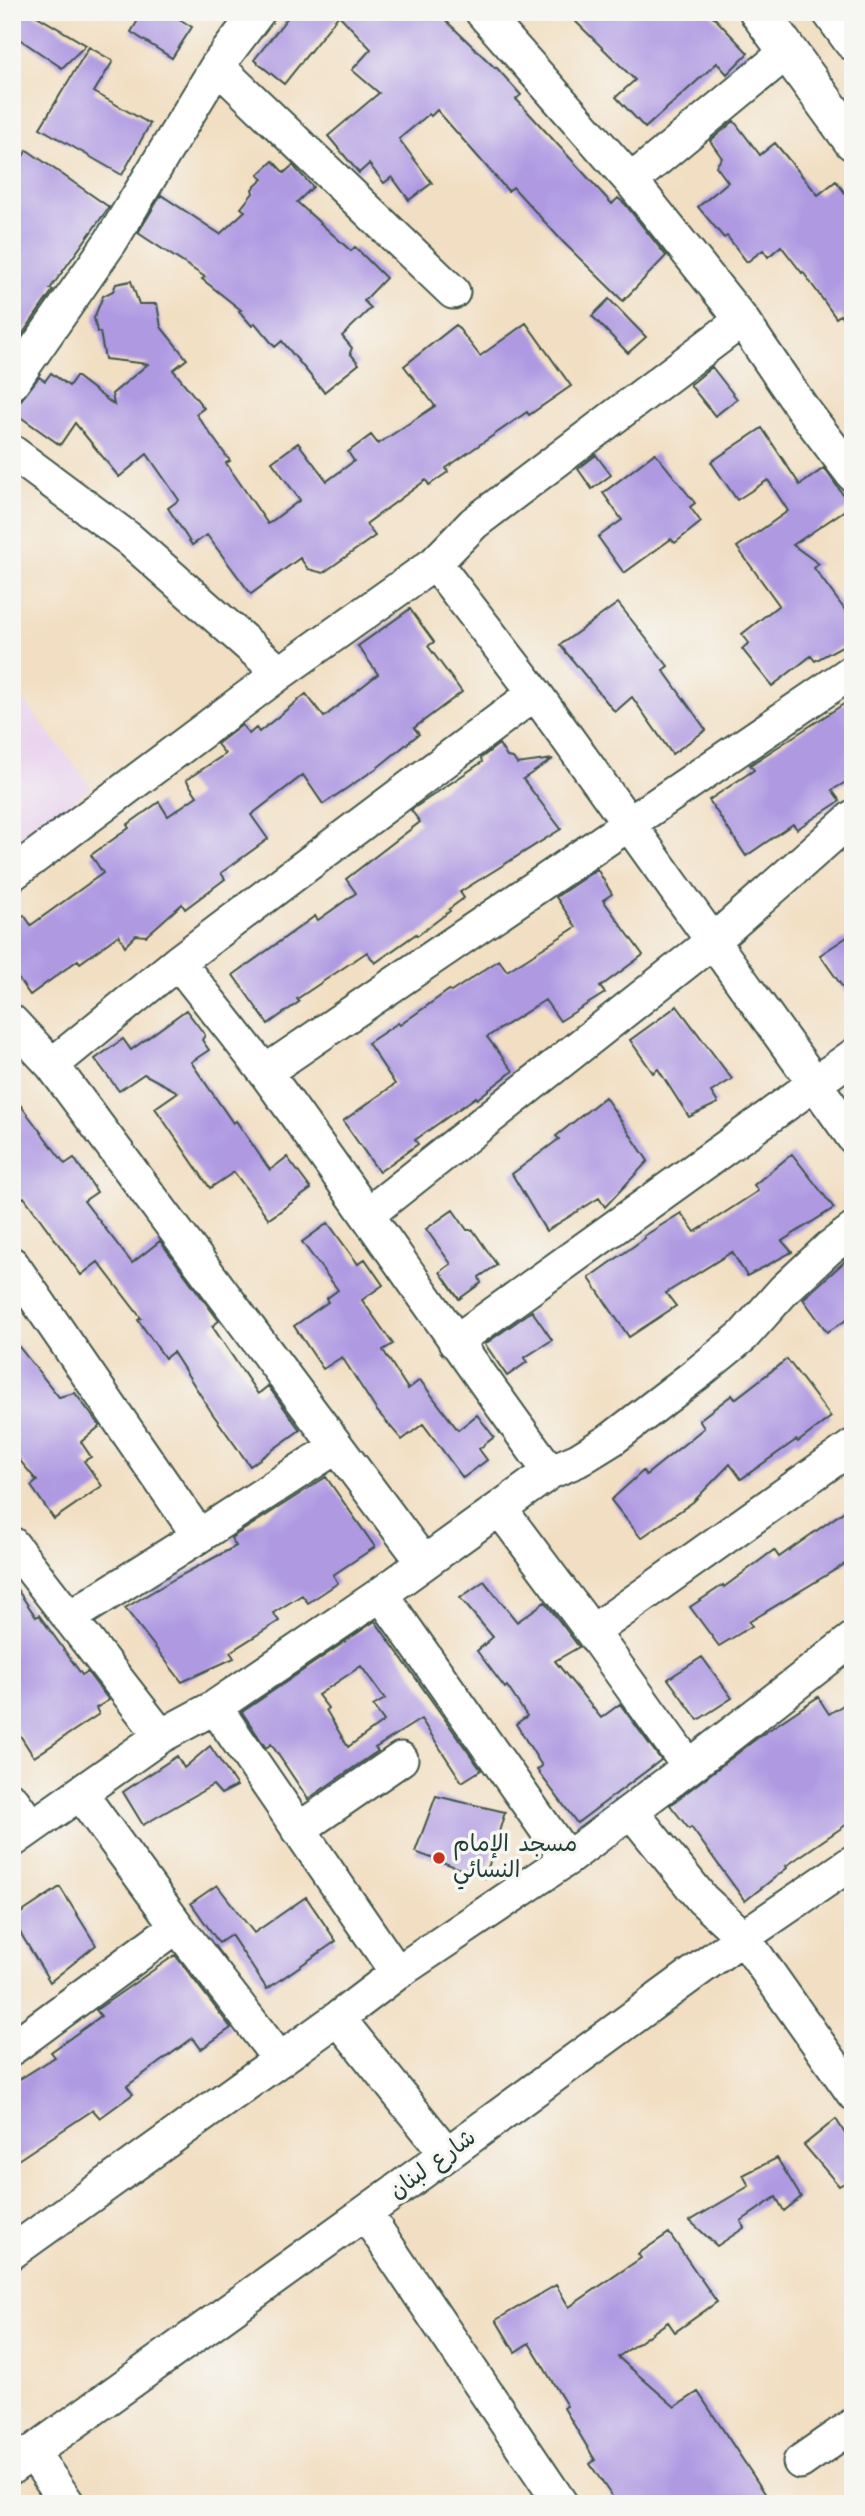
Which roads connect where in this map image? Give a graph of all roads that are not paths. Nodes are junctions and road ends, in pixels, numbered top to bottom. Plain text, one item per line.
1 (258, 12) edge
2 (482, 12) edge
3 (759, 12) edge
4 (832, 12) edge
5 (853, 41) edge
6 (788, 51) junction
7 (217, 66) junction
8 (853, 142) edge
9 (631, 181) junction
10 (453, 292) dead end
11 (742, 320) junction
12 (12, 383) edge
13 (12, 452) edge
14 (853, 475) edge
15 (435, 563) junction
16 (853, 671) edge
17 (280, 673) junction
18 (535, 692) junction
19 (853, 817) edge
20 (630, 825) junction
21 (12, 874) edge
22 (714, 940) junction
23 (178, 962) junction
24 (12, 1022) edge
25 (853, 1056) edge
26 (52, 1065) junction
27 (265, 1072) junction
28 (815, 1083) junction
29 (853, 1138) edge
30 (368, 1213) junction
31 (853, 1230) edge
32 (12, 1264) edge
33 (455, 1342) junction
34 (853, 1446) edge
35 (336, 1447) junction
36 (550, 1472) junction
37 (500, 1509) junction
38 (199, 1536) junction
39 (12, 1544) edge
40 (424, 1563) junction
41 (381, 1594) junction
42 (69, 1618) junction
43 (592, 1632) junction
44 (853, 1639) edge
45 (215, 1707) junction
46 (161, 1736) junction
47 (401, 1759) dead end
48 (690, 1767) junction
49 (80, 1793) junction
50 (12, 1800) edge
51 (631, 1811) junction
52 (298, 1830) junction
53 (22, 1834) edge
54 (567, 1859) junction
55 (853, 1862) edge
56 (177, 1926) junction
57 (743, 1937) junction
58 (397, 1973) junction
59 (338, 2018) junction
60 (12, 2048) edge
61 (280, 2060) junction
62 (853, 2093) edge
63 (447, 2154) junction
64 (365, 2213) junction
65 (12, 2252) edge
66 (853, 2425) edge
67 (22, 2459) edge
68 (800, 2462) dead end
69 (68, 2504) edge
70 (561, 2504) edge

1 - 7 street
2 - 9 street
3 - 6 main road
4 - 5 main road
6 - 8 main road
6 - 9 street
7 - 10 street
7 - 12 street
9 - 11 street
11 - 14 street
11 - 15 street
13 - 17 street
15 - 17 street
15 - 18 street
16 - 20 street
17 - 21 street
18 - 20 street
18 - 23 street
19 - 22 street
20 - 22 street
20 - 27 street
22 - 28 street
22 - 30 street
23 - 26 street
23 - 27 street
24 - 26 street
25 - 28 street
26 - 35 street
27 - 30 street
28 - 29 street
28 - 33 street
30 - 33 street
31 - 36 street
32 - 38 street
33 - 36 street
34 - 43 street
35 - 38 street
35 - 40 street
36 - 37 street
37 - 40 street
37 - 43 street
38 - 42 street
39 - 42 street
40 - 41 street
41 - 45 street
41 - 54 street
42 - 46 street
43 - 48 street
44 - 48 street
45 - 46 street
45 - 52 street
46 - 49 street
47 - 52 street
48 - 51 street
49 - 53 street
49 - 56 street
50 - 53 street
51 - 54 street
51 - 57 street
52 - 58 street
54 - 58 street
55 - 57 street, شارع لبنان
56 - 60 street
56 - 61 street
57 - 62 street
57 - 63 street, شارع لبنان
58 - 59 street
59 - 61 street
59 - 63 street
61 - 65 street
63 - 64 street, شارع لبنان
64 - 67 street, شارع لبنان
64 - 70 street
66 - 68 street
67 - 69 street

